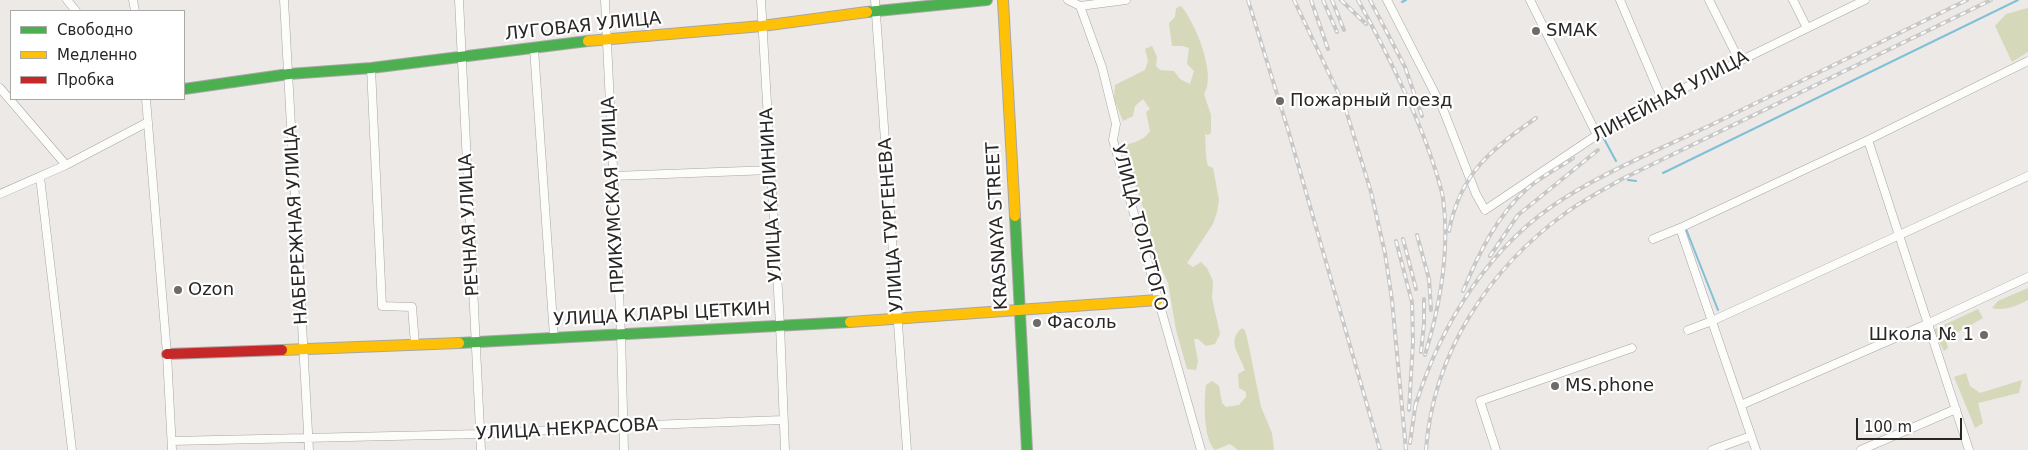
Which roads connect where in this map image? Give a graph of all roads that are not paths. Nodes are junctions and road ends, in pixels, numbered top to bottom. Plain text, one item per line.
1 (67, 0) edge
2 (284, 0) edge
3 (459, 0) edge
4 (605, 0) edge
5 (761, 0) edge
6 (876, 0) edge
7 (987, 0) edge
8 (1003, 0) edge
9 (1068, 0) edge
10 (1126, 0) edge
11 (1530, 0) edge
12 (1620, 0) edge
13 (1709, 0) edge
14 (1793, 0) edge
15 (1865, 0) edge
16 (1390, 1) edge
17 (1080, 6) junction
18 (75, 10) edge
19 (876, 11) junction
20 (762, 26) junction
21 (1807, 28) junction
22 (606, 39) junction
23 (534, 48) junction
24 (462, 57) junction
25 (1739, 60) junction
26 (2028, 62) edge
27 (371, 68) junction
28 (289, 74) junction
29 (0, 88) edge
30 (185, 89) edge
31 (1662, 99) junction
32 (10, 100) edge
33 (10, 100) edge
34 (146, 100) edge
35 (148, 122) junction
36 (1597, 135) junction
37 (1868, 140) junction
38 (66, 165) junction
39 (771, 170) junction
40 (613, 176) junction
41 (2028, 176) edge
42 (40, 177) junction
43 (0, 194) edge
44 (1680, 228) junction
45 (1898, 234) junction
46 (1653, 239) dead end
47 (2028, 277) edge
48 (1158, 300) junction
49 (1018, 309) junction
50 (898, 319) junction
51 (1712, 321) junction
52 (780, 324) junction
53 (1927, 324) junction
54 (1688, 330) dead end
55 (621, 334) junction
56 (554, 337) junction
57 (475, 343) junction
58 (415, 344) junction
59 (1632, 348) dead end
60 (303, 350) junction
61 (167, 354) junction
62 (1740, 406) junction
63 (1956, 409) junction
64 (783, 420) junction
65 (623, 426) junction
66 (481, 434) junction
67 (1751, 436) junction
68 (308, 438) junction
69 (172, 441) junction
70 (72, 450) edge
71 (172, 450) edge
72 (309, 450) edge
73 (481, 450) edge
74 (624, 450) edge
75 (785, 450) edge
76 (907, 450) edge
77 (1027, 450) edge
78 (1201, 450) edge
79 (1496, 450) edge
80 (1712, 450) edge
81 (1756, 450) edge
82 (1861, 450) edge
83 (1969, 450) edge

1 - 18 street
2 - 28 street, НАБЕРЕЖНАЯ УЛИЦА
3 - 24 street, РЕЧНАЯ УЛИЦА
4 - 22 street, ПРИКУМСКАЯ УЛИЦА
5 - 20 street, УЛИЦА КАЛИНИНА
6 - 19 street, УЛИЦА ТУРГЕНЕВА
7 - 19 street, ЛУГОВАЯ УЛИЦА
8 - 49 street, KRASNAYA STREET
9 - 17 street
10 - 17 street
11 - 36 street
12 - 31 street
13 - 25 street
14 - 21 street
15 - 21 street, ЛИНЕЙНАЯ УЛИЦА
16 - 36 street, ЛИНЕЙНАЯ УЛИЦА
17 - 48 street, УЛИЦА ТОЛСТОГО
19 - 20 street, ЛУГОВАЯ УЛИЦА
19 - 50 street, УЛИЦА ТУРГЕНЕВА
20 - 22 street, ЛУГОВАЯ УЛИЦА
20 - 39 street, УЛИЦА КАЛИНИНА
21 - 25 street, ЛИНЕЙНАЯ УЛИЦА
22 - 23 street, ЛУГОВАЯ УЛИЦА
22 - 40 street, ПРИКУМСКАЯ УЛИЦА
23 - 24 street, ЛУГОВАЯ УЛИЦА
23 - 56 street
24 - 27 street, ЛУГОВАЯ УЛИЦА
24 - 57 street, РЕЧНАЯ УЛИЦА
25 - 31 street, ЛИНЕЙНАЯ УЛИЦА
26 - 37 street
27 - 28 street, ЛУГОВАЯ УЛИЦА
27 - 58 street
28 - 30 street, ЛУГОВАЯ УЛИЦА
28 - 60 street, НАБЕРЕЖНАЯ УЛИЦА
29 - 33 street
31 - 36 street, ЛИНЕЙНАЯ УЛИЦА
32 - 38 street
34 - 35 street
35 - 38 street
35 - 61 street
37 - 44 street
37 - 45 street
38 - 42 street
39 - 40 street
39 - 52 street, УЛИЦА КАЛИНИНА
40 - 55 street, ПРИКУМСКАЯ УЛИЦА
41 - 45 street
42 - 43 street
42 - 70 street
44 - 46 street
44 - 51 street
45 - 51 street
45 - 53 street
47 - 53 street
48 - 49 street, УЛИЦА КЛАРЫ ЦЕТКИН
48 - 78 street, УЛИЦА ТОЛСТОГО
49 - 50 street, УЛИЦА КЛАРЫ ЦЕТКИН
49 - 77 street, KRASNAYA STREET
50 - 52 street, УЛИЦА КЛАРЫ ЦЕТКИН
50 - 76 street, УЛИЦА ТУРГЕНЕВА
51 - 54 street
51 - 62 street
52 - 55 street, УЛИЦА КЛАРЫ ЦЕТКИН
52 - 64 street, УЛИЦА КАЛИНИНА
53 - 62 street
53 - 63 street
55 - 56 street, УЛИЦА КЛАРЫ ЦЕТКИН
55 - 65 street, ПРИКУМСКАЯ УЛИЦА
56 - 57 street, УЛИЦА КЛАРЫ ЦЕТКИН
57 - 58 street, УЛИЦА КЛАРЫ ЦЕТКИН
57 - 66 street, РЕЧНАЯ УЛИЦА
58 - 60 street, УЛИЦА КЛАРЫ ЦЕТКИН
59 - 79 street
60 - 61 street, УЛИЦА КЛАРЫ ЦЕТКИН
60 - 68 street, НАБЕРЕЖНАЯ УЛИЦА
61 - 69 street
62 - 67 street
63 - 82 street
63 - 83 street
64 - 65 street, УЛИЦА НЕКРАСОВА
64 - 75 street, УЛИЦА КАЛИНИНА
65 - 66 street, УЛИЦА НЕКРАСОВА
65 - 74 street, ПРИКУМСКАЯ УЛИЦА
66 - 68 street, УЛИЦА НЕКРАСОВА
66 - 73 street, РЕЧНАЯ УЛИЦА
67 - 80 street
67 - 81 street
68 - 69 street, УЛИЦА НЕКРАСОВА
68 - 72 street, НАБЕРЕЖНАЯ УЛИЦА
69 - 71 street

